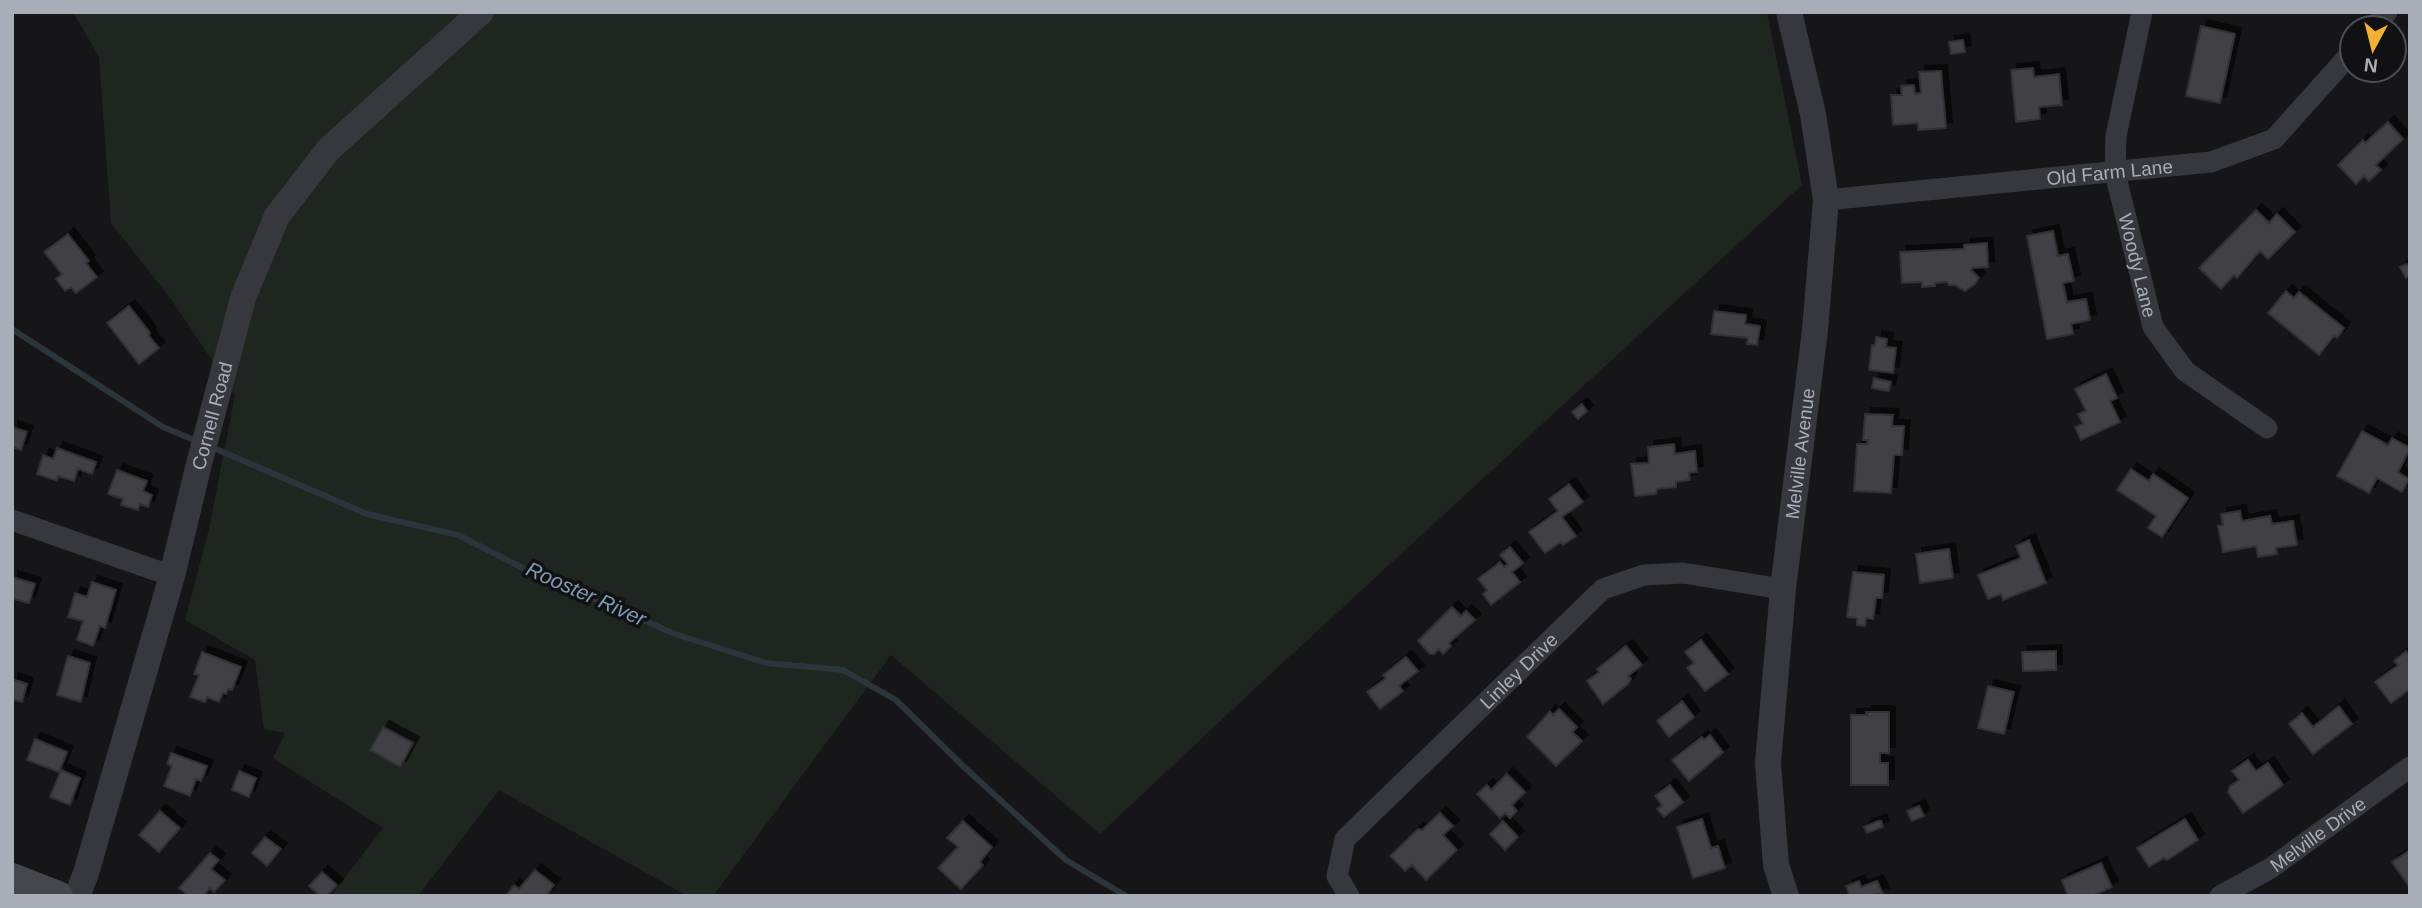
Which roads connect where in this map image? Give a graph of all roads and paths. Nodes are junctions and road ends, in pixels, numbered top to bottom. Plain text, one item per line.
1 (481, 12) edge
2 (1789, 12) edge
3 (2142, 12) edge
4 (2338, 68) edge
5 (2115, 173) junction
6 (1826, 200) junction
7 (2267, 428) dead end
8 (12, 520) edge
9 (172, 576) junction
10 (1783, 589) junction
11 (2410, 767) edge
12 (12, 878) edge
13 (58, 896) edge
14 (77, 896) edge
15 (1349, 896) edge
16 (1786, 896) edge
17 (2220, 896) edge

1 - 9 street, Cornell Road
2 - 6 street, Melville Avenue
3 - 5 street, Woody Lane
4 - 5 street, Old Farm Lane
5 - 6 street, Old Farm Lane
5 - 7 street, Woody Lane
6 - 10 street, Melville Avenue
8 - 9 street
9 - 14 street, Cornell Road
10 - 15 street, Linley Drive
10 - 16 street, Melville Avenue
11 - 17 street, Melville Drive
12 - 13 main road

